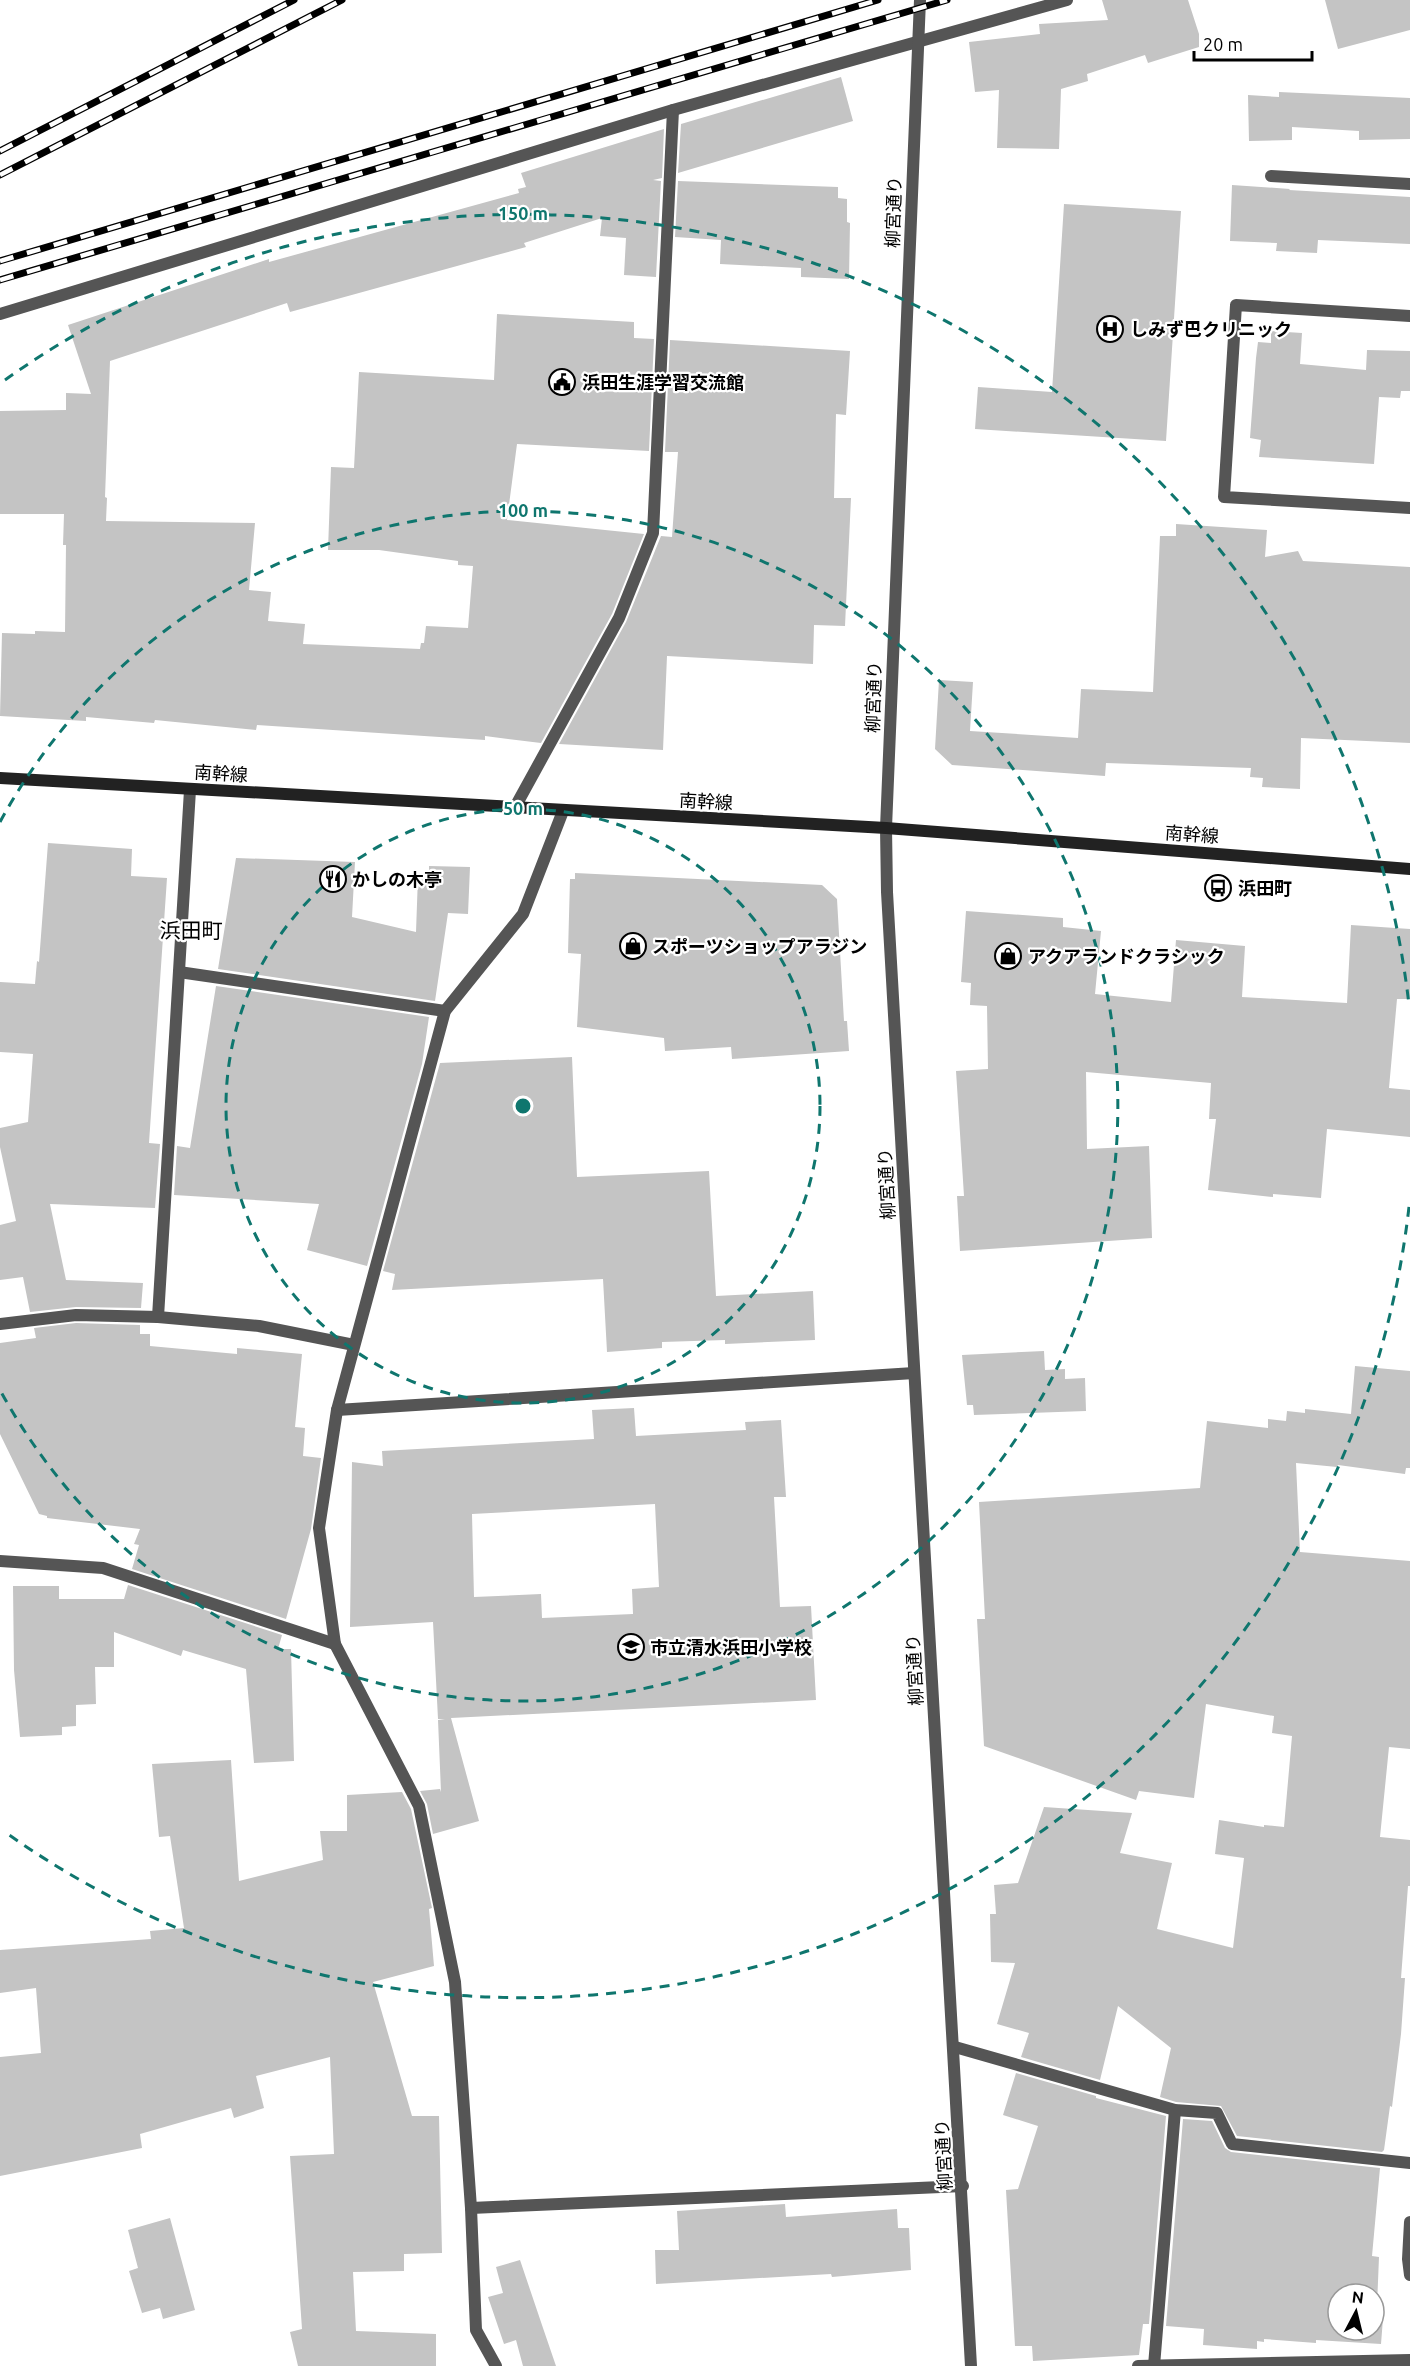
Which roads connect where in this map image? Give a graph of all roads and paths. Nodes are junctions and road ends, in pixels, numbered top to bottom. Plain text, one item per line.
1 (920, 0) edge
2 (1067, 0) edge
3 (918, 40) junction
4 (673, 110) junction
5 (1270, 177) dead end
6 (1410, 184) edge
7 (0, 314) edge
8 (1410, 316) edge
9 (1410, 508) edge
10 (0, 778) edge
11 (190, 789) junction
12 (514, 809) junction
13 (563, 811) junction
14 (886, 828) junction
15 (1410, 868) edge
16 (179, 972) junction
17 (445, 1011) junction
18 (158, 1317) junction
19 (0, 1324) edge
20 (354, 1345) junction
21 (914, 1373) junction
22 (337, 1410) junction
23 (0, 1561) edge
24 (335, 1644) junction
25 (954, 2047) junction
26 (1175, 2110) junction
27 (1410, 2163) edge
28 (963, 2186) junction
29 (471, 2208) junction
30 (1410, 2222) edge
31 (1410, 2274) edge
32 (1410, 2360) edge
33 (1154, 2365) edge
34 (496, 2366) edge
35 (971, 2366) edge
36 (1138, 2366) edge

1 - 3 street, 柳宮通り
2 - 3 street
3 - 4 street
3 - 14 street, 柳宮通り
4 - 7 street
4 - 12 street
5 - 6 street
8 - 9 street
10 - 11 main road, 南幹線
11 - 12 main road, 南幹線
11 - 16 street
12 - 13 main road, 南幹線
13 - 14 main road, 南幹線
13 - 17 street
14 - 15 main road, 南幹線
14 - 21 street, 柳宮通り
16 - 17 street
16 - 18 street
17 - 20 street
18 - 19 street
18 - 20 street
20 - 22 street
21 - 22 street
21 - 25 street, 柳宮通り
22 - 24 street
23 - 24 street
24 - 29 street
25 - 26 street
25 - 28 street, 柳宮通り
26 - 27 street
26 - 33 street
28 - 29 street
28 - 35 street, 柳宮通り
29 - 34 street
30 - 31 street
32 - 33 street
33 - 36 street

